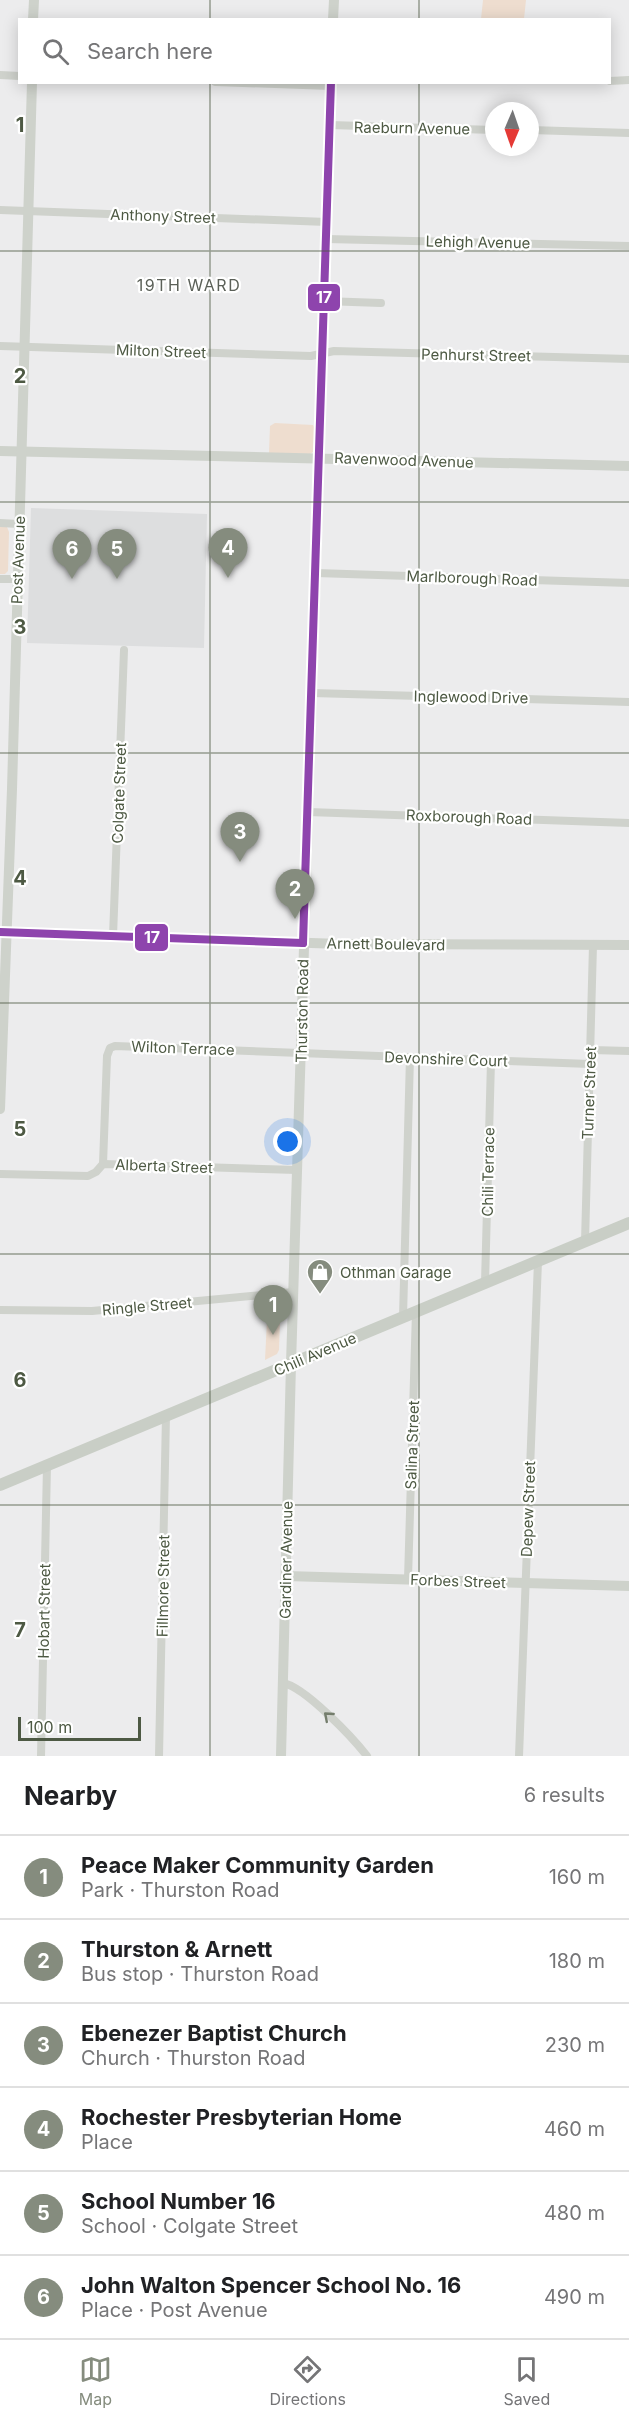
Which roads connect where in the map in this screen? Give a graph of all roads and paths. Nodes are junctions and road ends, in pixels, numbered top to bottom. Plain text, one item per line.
1 (34, 0) edge
2 (334, 0) edge
3 (33, 18) edge
4 (333, 18) edge
5 (0, 75) edge
6 (18, 76) edge
7 (629, 80) edge
8 (611, 81) edge
9 (32, 84) edge
10 (331, 84) edge
11 (330, 126) junction
12 (485, 130) edge
13 (539, 130) edge
14 (629, 133) edge
15 (0, 210) edge
16 (28, 211) junction
17 (327, 222) junction
18 (326, 238) junction
19 (629, 246) edge
20 (324, 301) junction
21 (381, 303) dead end
22 (0, 346) edge
23 (23, 347) junction
24 (322, 354) junction
25 (629, 359) edge
26 (0, 451) edge
27 (21, 452) junction
28 (319, 458) junction
29 (629, 466) edge
30 (0, 523) edge
31 (19, 524) junction
32 (316, 573) junction
33 (0, 579) edge
34 (18, 579) junction
35 (629, 584) edge
36 (124, 650) dead end
37 (312, 693) junction
38 (629, 702) edge
39 (308, 812) junction
40 (629, 823) edge
41 (3, 932) edge
42 (113, 936) junction
43 (303, 943) junction
44 (593, 945) junction
45 (629, 945) edge
46 (591, 1050) junction
47 (629, 1051) edge
48 (301, 1052) junction
49 (410, 1057) junction
50 (491, 1061) junction
51 (590, 1064) junction
52 (0, 1109) edge
53 (103, 1164) junction
54 (297, 1170) junction
55 (0, 1174) edge
56 (629, 1223) edge
57 (585, 1242) junction
58 (538, 1261) junction
59 (485, 1283) junction
60 (293, 1292) junction
61 (0, 1310) edge
62 (416, 1311) junction
63 (403, 1317) junction
64 (291, 1364) junction
65 (166, 1415) junction
66 (47, 1465) junction
67 (0, 1485) edge
68 (286, 1576) junction
69 (408, 1579) junction
70 (525, 1583) junction
71 (629, 1586) edge
72 (284, 1683) junction
73 (40, 1756) edge
74 (159, 1756) edge
75 (281, 1756) edge
76 (368, 1756) edge
77 (519, 1756) edge

1 - 3 street
2 - 4 street
5 - 6 street
7 - 8 street
9 - 16 street, Post Avenue
10 - 11 street, Thurston Road
11 - 12 street, Raeburn Avenue
11 - 17 street, Thurston Road
13 - 14 street
15 - 16 street, Anthony Street
16 - 17 street, Anthony Street
16 - 23 street, Post Avenue
17 - 18 street, Thurston Road
18 - 19 street, Lehigh Avenue
18 - 20 street, Thurston Road
20 - 21 street
20 - 24 street, Thurston Road
22 - 23 street, Milton Street
23 - 24 street, Milton Street
23 - 27 street, Post Avenue
24 - 25 street, Penhurst Street
24 - 28 street, Thurston Road
26 - 27 street, Ravenwood Avenue
27 - 28 street, Ravenwood Avenue
27 - 31 street, Post Avenue
28 - 29 street, Ravenwood Avenue
28 - 32 street, Thurston Road
30 - 31 street
31 - 34 street, Post Avenue
32 - 35 street, Marlborough Road
32 - 37 street, Thurston Road
33 - 34 street
34 - 41 street, Post Avenue
36 - 42 street, Colgate Street
37 - 38 street, Inglewood Drive
37 - 39 street, Thurston Road
39 - 40 street, Roxborough Road
39 - 43 street, Thurston Road
41 - 42 street, Arnett Boulevard
41 - 52 street, Post Avenue
42 - 43 street, Arnett Boulevard
43 - 44 street, Arnett Boulevard
43 - 48 street, Thurston Road
44 - 45 street, Arnett Boulevard
44 - 46 street, Turner Street
46 - 47 street
46 - 51 street, Turner Street
48 - 49 street, Devonshire Court
48 - 53 street, Wilton Terrace
48 - 54 street, Thurston Road
49 - 50 street, Devonshire Court
49 - 63 street
50 - 51 street, Devonshire Court
50 - 59 street, Chili Terrace
51 - 57 street, Turner Street
53 - 54 street, Alberta Street
53 - 55 street, Alberta Street
54 - 60 street, Thurston Road
56 - 57 main road, Chili Avenue
57 - 58 main road, Chili Avenue
58 - 59 main road, Chili Avenue
58 - 70 street, Depew Street
59 - 62 main road, Chili Avenue
60 - 61 street, Ringle Street
60 - 64 street, Thurston Road
62 - 63 main road, Chili Avenue
62 - 69 street, Salina Street
63 - 64 main road, Chili Avenue
64 - 65 main road, Chili Avenue
64 - 68 street, Gardiner Avenue
65 - 66 main road, Chili Avenue
65 - 74 street, Fillmore Street
66 - 67 main road, Chili Avenue
66 - 73 street, Hobart Street
68 - 69 street, Forbes Street
68 - 72 street, Gardiner Avenue
69 - 70 street, Forbes Street
70 - 71 street, Forbes Street
70 - 77 street, Depew Street
72 - 75 street, Gardiner Avenue
76 -> 72 street

